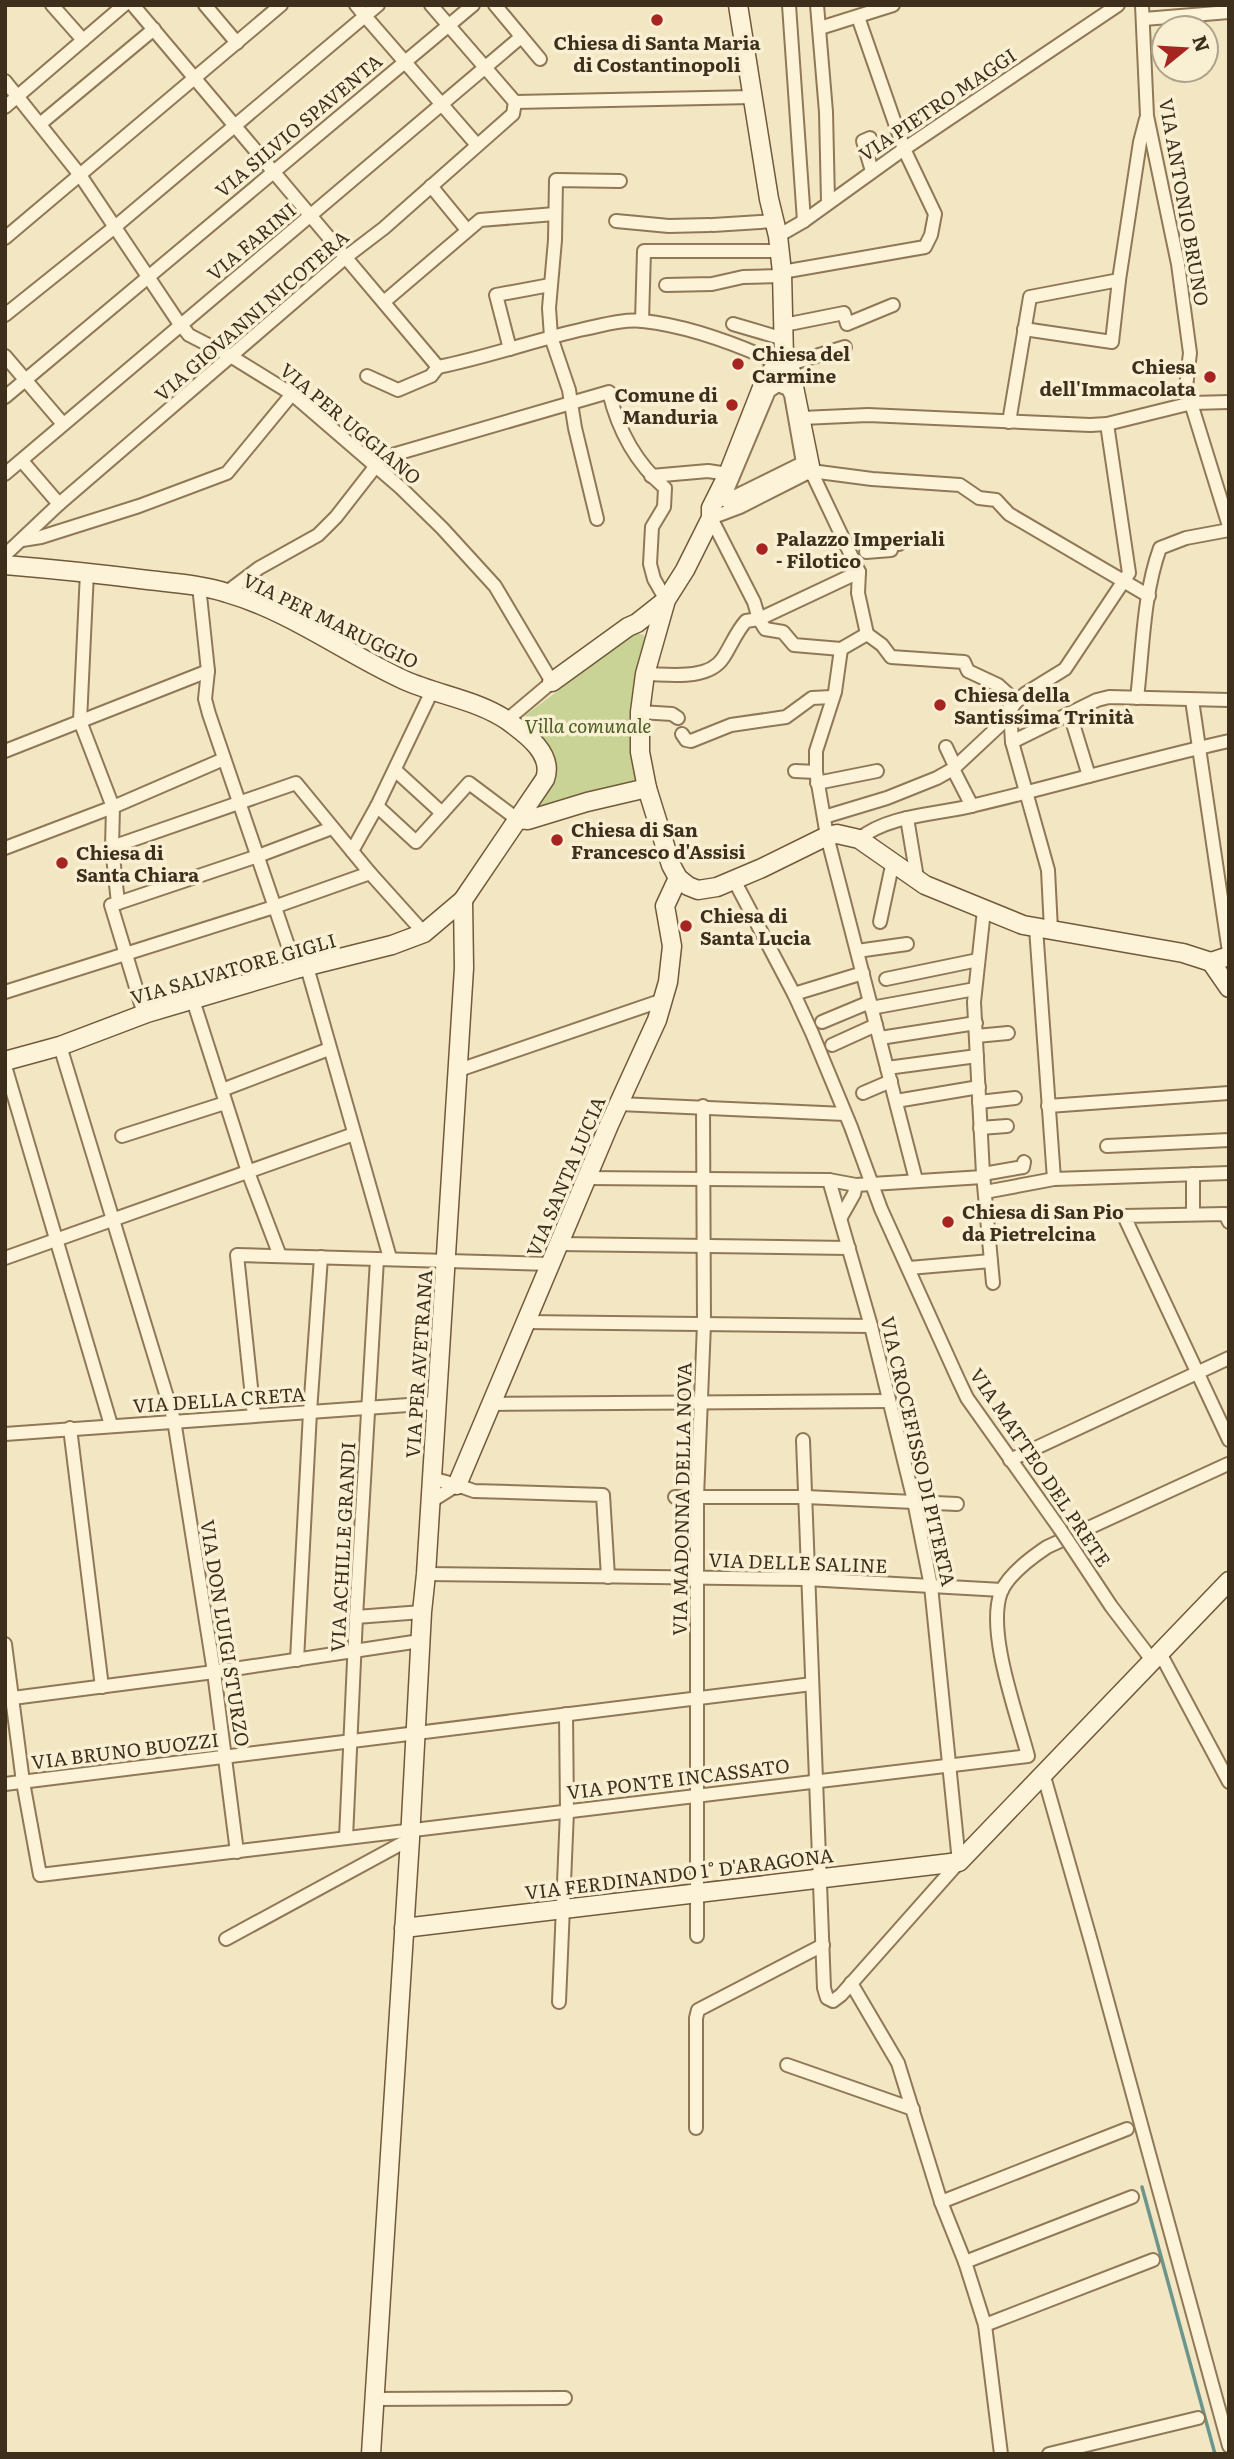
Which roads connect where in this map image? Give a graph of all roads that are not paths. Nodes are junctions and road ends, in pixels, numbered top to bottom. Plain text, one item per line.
1 (52, 5) edge
2 (124, 5) edge
3 (134, 5) edge
4 (205, 5) edge
5 (356, 5) edge
6 (378, 5) edge
7 (430, 5) edge
8 (473, 5) edge
9 (495, 5) edge
10 (738, 5) edge
11 (789, 5) edge
12 (817, 5) edge
13 (893, 5) edge
14 (1118, 5) edge
15 (1142, 5) edge
16 (277, 7) edge
17 (1229, 12) edge
18 (365, 16) junction
19 (858, 17) junction
20 (1143, 19) junction
21 (449, 27) junction
22 (820, 28) junction
23 (153, 29) junction
24 (521, 37) junction
25 (83, 40) junction
26 (237, 43) junction
27 (540, 59) dead end
28 (404, 62) junction
29 (486, 68) junction
30 (194, 79) junction
31 (5, 81) edge
32 (18, 96) junction
33 (753, 97) junction
34 (515, 102) junction
35 (442, 106) junction
36 (5, 107) edge
37 (1147, 116) junction
38 (40, 124) junction
39 (234, 125) junction
40 (870, 138) dead end
41 (477, 145) junction
42 (904, 149) junction
43 (872, 171) junction
44 (273, 172) junction
45 (80, 175) junction
46 (620, 181) dead end
47 (431, 186) junction
48 (828, 201) junction
49 (555, 214) junction
50 (310, 216) junction
51 (616, 220) dead end
52 (804, 220) junction
53 (116, 226) junction
54 (467, 230) junction
55 (777, 236) junction
56 (5, 238) edge
57 (346, 257) junction
58 (782, 274) junction
59 (149, 276) junction
60 (1119, 280) junction
61 (550, 285) junction
62 (666, 285) dead end
63 (385, 301) junction
64 (893, 305) dead end
65 (5, 315) edge
66 (642, 321) junction
67 (733, 324) dead end
68 (181, 326) junction
69 (1024, 329) junction
70 (784, 332) junction
71 (551, 337) junction
72 (845, 346) dead end
73 (510, 349) junction
74 (5, 356) edge
75 (232, 357) junction
76 (783, 363) junction
77 (439, 367) junction
78 (367, 376) dead end
79 (26, 380) junction
80 (292, 394) junction
81 (5, 397) edge
82 (571, 402) junction
83 (1229, 402) edge
84 (1192, 403) junction
85 (802, 418) junction
86 (1009, 422) junction
87 (63, 424) junction
88 (1107, 424) junction
89 (22, 461) junction
90 (375, 466) junction
91 (807, 467) junction
92 (5, 474) edge
93 (728, 474) junction
94 (651, 476) junction
95 (59, 504) junction
96 (711, 518) junction
97 (597, 519) dead end
98 (1229, 528) edge
99 (22, 540) junction
100 (899, 544) dead end
101 (866, 552) dead end
102 (5, 555) edge
103 (5, 565) edge
104 (87, 572) junction
105 (859, 572) junction
106 (1124, 582) junction
107 (199, 586) junction
108 (227, 592) junction
109 (1149, 596) junction
110 (666, 600) junction
111 (759, 620) junction
112 (637, 623) junction
113 (867, 634) junction
114 (655, 637) junction
115 (841, 649) junction
116 (208, 671) junction
117 (645, 674) junction
118 (552, 682) junction
119 (432, 691) junction
120 (832, 697) junction
121 (1137, 698) junction
122 (1192, 700) junction
123 (1229, 700) edge
124 (1012, 711) junction
125 (640, 712) junction
126 (1070, 714) junction
127 (678, 718) dead end
128 (507, 720) junction
129 (80, 721) junction
130 (687, 738) dead end
131 (1229, 741) edge
132 (1012, 742) junction
133 (946, 747) dead end
134 (1199, 747) junction
135 (5, 751) edge
136 (224, 759) junction
137 (954, 767) junction
138 (395, 769) junction
139 (795, 771) dead end
140 (877, 771) dead end
141 (1089, 776) junction
142 (816, 777) junction
143 (647, 788) junction
144 (1026, 792) junction
145 (119, 805) junction
146 (240, 805) junction
147 (377, 806) junction
148 (972, 806) junction
149 (442, 813) junction
150 (824, 817) junction
151 (907, 818) junction
152 (517, 819) junction
153 (332, 828) junction
154 (827, 836) junction
155 (859, 839) junction
156 (112, 847) junction
157 (5, 848) edge
158 (352, 851) junction
159 (258, 856) junction
160 (893, 861) junction
161 (1223, 867) edge
162 (370, 873) junction
163 (678, 878) junction
164 (917, 878) junction
165 (734, 880) junction
166 (463, 900) junction
167 (118, 903) junction
168 (274, 907) junction
169 (984, 910) junction
170 (880, 922) dead end
171 (1044, 929) junction
172 (424, 933) junction
173 (907, 944) dead end
174 (857, 951) junction
175 (126, 954) junction
176 (1229, 954) edge
177 (978, 960) junction
178 (1211, 962) junction
179 (301, 968) junction
180 (863, 973) junction
181 (886, 979) dead end
182 (1229, 988) edge
183 (975, 989) junction
184 (5, 992) edge
185 (794, 994) junction
186 (193, 1000) junction
187 (663, 1000) junction
188 (870, 1005) junction
189 (144, 1014) junction
190 (822, 1022) dead end
191 (976, 1029) junction
192 (878, 1032) junction
193 (1009, 1033) dead end
194 (832, 1045) dead end
195 (60, 1046) junction
196 (329, 1049) junction
197 (977, 1056) junction
198 (5, 1061) edge
199 (5, 1066) edge
200 (456, 1071) junction
201 (889, 1075) junction
202 (979, 1087) junction
203 (863, 1093) dead end
204 (1229, 1093) edge
205 (223, 1097) junction
206 (1015, 1098) dead end
207 (898, 1100) junction
208 (979, 1102) junction
209 (619, 1104) junction
210 (703, 1106) junction
211 (1048, 1106) junction
212 (845, 1114) junction
213 (1007, 1126) dead end
214 (980, 1128) junction
215 (354, 1134) junction
216 (122, 1136) dead end
217 (1229, 1140) edge
218 (1107, 1146) dead end
219 (1024, 1162) dead end
220 (248, 1172) junction
221 (1229, 1173) edge
222 (1193, 1174) junction
223 (983, 1176) junction
224 (587, 1178) junction
225 (705, 1179) junction
226 (1054, 1179) junction
227 (829, 1180) junction
228 (916, 1180) junction
229 (871, 1183) junction
230 (856, 1185) junction
231 (985, 1192) junction
232 (881, 1209) junction
233 (1193, 1214) junction
234 (841, 1217) junction
235 (1227, 1218) edge
236 (113, 1221) junction
237 (56, 1241) junction
238 (559, 1244) junction
239 (704, 1247) junction
240 (849, 1248) junction
241 (280, 1256) junction
242 (321, 1257) junction
243 (5, 1258) edge
244 (384, 1259) junction
245 (446, 1260) junction
246 (991, 1261) junction
247 (550, 1265) junction
248 (909, 1268) junction
249 (993, 1283) dead end
250 (525, 1322) junction
251 (704, 1324) junction
252 (870, 1326) junction
253 (1229, 1358) edge
254 (1198, 1373) junction
255 (889, 1401) junction
256 (436, 1403) junction
257 (702, 1403) junction
258 (490, 1404) junction
259 (369, 1408) junction
260 (310, 1412) junction
261 (254, 1416) junction
262 (174, 1420) junction
263 (111, 1425) junction
264 (70, 1428) junction
265 (5, 1434) edge
266 (803, 1440) dead end
267 (1229, 1440) edge
268 (1010, 1460) junction
269 (1228, 1464) edge
270 (431, 1478) junction
271 (457, 1485) junction
272 (675, 1497) dead end
273 (697, 1497) junction
274 (806, 1497) junction
275 (914, 1501) junction
276 (430, 1502) junction
277 (957, 1504) dead end
278 (426, 1574) junction
279 (608, 1577) junction
280 (696, 1578) junction
281 (807, 1579) junction
282 (1229, 1581) edge
283 (931, 1586) junction
284 (1002, 1590) junction
285 (422, 1612) junction
286 (356, 1617) junction
287 (420, 1641) junction
288 (5, 1644) edge
289 (355, 1652) junction
290 (1156, 1657) junction
291 (297, 1660) junction
292 (214, 1672) junction
293 (812, 1684) junction
294 (102, 1687) junction
295 (9, 1698) edge
296 (698, 1699) junction
297 (566, 1714) junction
298 (416, 1732) junction
299 (351, 1741) junction
300 (225, 1756) junction
301 (951, 1766) junction
302 (1043, 1773) junction
303 (816, 1781) junction
304 (23, 1782) junction
305 (1229, 1782) edge
306 (5, 1784) edge
307 (696, 1796) junction
308 (566, 1811) junction
309 (410, 1835) junction
310 (346, 1838) junction
311 (237, 1852) junction
312 (959, 1861) junction
313 (820, 1878) junction
314 (697, 1892) junction
315 (561, 1908) junction
316 (404, 1928) junction
317 (696, 1936) dead end
318 (226, 1939) dead end
319 (823, 1945) junction
320 (851, 1983) junction
321 (559, 2002) dead end
322 (787, 2065) dead end
323 (914, 2109) junction
324 (696, 2128) dead end
325 (1126, 2129) dead end
326 (1132, 2197) dead end
327 (941, 2202) junction
328 (1153, 2260) dead end
329 (965, 2263) junction
330 (985, 2325) junction
331 (565, 2398) dead end
332 (374, 2399) junction
333 (1198, 2418) dead end
334 (1229, 2446) edge
335 (372, 2454) edge
336 (1001, 2454) edge
337 (1049, 2454) edge

1 - 25 street
2 - 25 street
3 - 23 street
4 - 26 street
5 - 18 street
6 - 18 street
7 - 21 street
8 - 21 street, VIA SILVIO SPAVENTA
9 - 24 street
10 - 33 street
11 - 52 street
12 - 22 street
13 - 19 street
14 - 42 street, VIA PIETRO MAGGI
15 - 20 street, VIA ANTONIO BRUNO
16 - 26 street
17 - 20 street
18 - 28 street
18 - 39 street
19 - 22 street
19 - 42 street
20 - 37 street, VIA ANTONIO BRUNO
21 - 28 street, VIA SILVIO SPAVENTA
21 - 29 street
22 - 48 street
23 - 30 street
23 - 38 street
24 - 27 street
24 - 29 street, VIA FARINI
25 - 32 street
26 - 30 street
28 - 35 street
28 - 44 street, VIA SILVIO SPAVENTA
29 - 34 street
29 - 35 street, VIA FARINI
30 - 39 street
30 - 45 street
31 - 32 street, VIA PER UGGIANO
32 - 36 street
32 - 38 street, VIA PER UGGIANO
33 - 34 street
33 - 55 street
34 - 41 street, VIA GIOVANNI NICOTERA
35 - 41 street
35 - 50 street, VIA FARINI
37 - 60 street
37 - 84 street, VIA ANTONIO BRUNO
38 - 45 street, VIA PER UGGIANO
39 - 44 street
39 - 53 street
40 - 43 street
41 - 47 street, VIA GIOVANNI NICOTERA
42 - 43 street, VIA PIETRO MAGGI
42 - 58 street
43 - 48 street, VIA PIETRO MAGGI
44 - 50 street
44 - 59 street, VIA SILVIO SPAVENTA
45 - 53 street, VIA PER UGGIANO
45 - 56 street
46 - 49 street
47 - 54 street
47 - 57 street, VIA GIOVANNI NICOTERA
48 - 52 street, VIA PIETRO MAGGI
49 - 54 street
49 - 61 street
50 - 57 street
50 - 68 street, VIA FARINI
51 - 55 street
52 - 55 street, VIA PIETRO MAGGI
53 - 59 street, VIA PER UGGIANO
53 - 65 street
54 - 63 street
55 - 58 street
55 - 66 street
57 - 63 street
57 - 75 street, VIA GIOVANNI NICOTERA
58 - 62 street
58 - 70 street
59 - 68 street, VIA PER UGGIANO
59 - 79 street, VIA SILVIO SPAVENTA
60 - 69 street
60 - 69 street
61 - 71 street
61 - 73 street
63 - 77 street
64 - 70 street
66 - 71 street
66 - 76 street
67 - 70 street
68 - 75 street, VIA PER UGGIANO
68 - 87 street, VIA FARINI
69 - 86 street
70 - 76 street
71 - 73 street
71 - 82 street
72 - 76 street
73 - 77 street
74 - 79 street
75 - 80 street, VIA PER UGGIANO
75 - 95 street, VIA GIOVANNI NICOTERA
76 - 85 street
76 - 93 street
77 - 78 street
79 - 81 street, VIA SILVIO SPAVENTA
79 - 87 street
80 - 90 street, VIA PER UGGIANO
80 - 99 street
82 - 90 street
82 - 94 street
82 - 97 street
83 - 84 street
84 - 88 street
84 - 98 street, VIA ANTONIO BRUNO
85 - 86 street
85 - 91 street
86 - 88 street
87 - 89 street, VIA FARINI
88 - 106 street
89 - 92 street, VIA FARINI
89 - 95 street
90 - 108 street
90 - 118 street, VIA PER UGGIANO
91 - 91 street
91 - 96 street
91 - 105 street
91 - 106 street
93 - 94 street
93 - 96 street
94 - 110 street
95 - 99 street, VIA GIOVANNI NICOTERA
96 - 110 street
96 - 111 street
98 - 109 street
99 - 102 street, VIA GIOVANNI NICOTERA
100 - 101 street
103 - 104 street, VIA PER MARUGGIO
104 - 107 street, VIA PER MARUGGIO
104 - 129 street
105 - 111 street
105 - 113 street
106 - 109 street
106 - 124 street
107 - 108 street, VIA PER MARUGGIO
107 - 116 street, VIA ACHILLE GRANDI
108 - 119 street, VIA PER MARUGGIO
109 - 121 street
110 - 112 street
110 - 114 street
111 - 115 street
111 - 117 street
112 - 114 street
112 - 118 street
113 - 115 street
113 - 124 street
114 - 117 street
115 - 120 street
116 - 129 street
116 - 136 street, VIA ACHILLE GRANDI
117 - 125 street
118 - 128 street
119 - 128 street, VIA PER MARUGGIO
119 - 138 street
120 - 130 street
120 - 142 street
121 - 122 street
121 - 126 street
122 - 123 street
122 - 134 street
124 - 132 street
124 - 137 street
125 - 127 street
125 - 143 street
126 - 132 street
126 - 141 street
128 - 152 street, VIA PER MARUGGIO
129 - 135 street
129 - 145 street
131 - 134 street
132 - 144 street
133 - 137 street
134 - 141 street
134 - 161 street
136 - 145 street
136 - 146 street, VIA ACHILLE GRANDI
137 - 148 street
137 - 150 street
138 - 147 street
138 - 149 street
139 - 142 street
140 - 142 street
141 - 144 street
142 - 150 street
143 - 152 street
143 - 163 street
144 - 148 street
144 - 171 street
145 - 156 street
145 - 157 street
146 - 153 street
146 - 156 street
146 - 159 street, VIA ACHILLE GRANDI
147 - 149 street
147 - 158 street
148 - 151 street
149 - 152 street
150 - 154 street
151 - 155 street
151 - 164 street
152 - 166 street
153 - 158 street
153 - 159 street
154 - 155 street
154 - 165 street
154 - 174 street
155 - 160 street
156 - 167 street
158 - 162 street
159 - 167 street
159 - 168 street, VIA ACHILLE GRANDI
160 - 164 street
160 - 170 street
161 - 176 street
162 - 168 street
162 - 172 street
163 - 165 street
163 - 187 street, VIA SANTA LUCIA
164 - 169 street
165 - 185 street, VIA MATTEO DEL PRETE
166 - 172 street, VIA SALVATORE GIGLI
166 - 200 street, VIA PER AVETRANA
167 - 175 street
168 - 175 street
168 - 179 street, VIA ACHILLE GRANDI
169 - 171 street
169 - 177 street
171 - 178 street
171 - 211 street
172 - 179 street, VIA SALVATORE GIGLI
173 - 174 street
174 - 180 street
175 - 184 street
175 - 189 street
176 - 178 street
177 - 181 street
177 - 183 street
178 - 182 street
179 - 186 street, VIA SALVATORE GIGLI
179 - 196 street, VIA ACHILLE GRANDI
180 - 185 street
180 - 188 street
183 - 188 street
183 - 191 street
185 - 212 street, VIA MATTEO DEL PRETE
186 - 189 street, VIA SALVATORE GIGLI
186 - 205 street
187 - 200 street
187 - 209 street, VIA SANTA LUCIA
188 - 190 street
188 - 192 street
189 - 195 street, VIA SALVATORE GIGLI
191 - 192 street
191 - 193 street
191 - 197 street
192 - 194 street
192 - 201 street
195 - 198 street, VIA SALVATORE GIGLI
195 - 236 street, VIA DON LUIGI STURZO
196 - 205 street
196 - 215 street, VIA ACHILLE GRANDI
197 - 201 street
197 - 202 street
199 - 237 street
200 - 245 street, VIA PER AVETRANA
201 - 203 street
201 - 207 street
202 - 207 street
202 - 208 street
204 - 211 street
205 - 216 street
205 - 220 street
206 - 208 street
207 - 228 street
208 - 214 street
209 - 210 street
209 - 224 street, VIA SANTA LUCIA
210 - 212 street
210 - 225 street, VIA MADONNA DELLA NOVA
211 - 226 street
212 - 229 street, VIA MATTEO DEL PRETE
213 - 214 street
214 - 223 street
215 - 220 street
215 - 244 street, VIA ACHILLE GRANDI
217 - 218 street
219 - 223 street
220 - 236 street
220 - 241 street
221 - 222 street
222 - 226 street
222 - 233 street
223 - 228 street
223 - 231 street
224 - 225 street
224 - 238 street, VIA SANTA LUCIA
225 - 227 street
225 - 239 street, VIA MADONNA DELLA NOVA
226 - 231 street
227 - 230 street
227 - 234 street, VIA CROCEFISSO DI PITERTA
228 - 229 street
229 - 230 street
229 - 232 street, VIA MATTEO DEL PRETE
230 - 232 street, VIA MATTEO DEL PRETE
230 - 234 street
231 - 246 street
232 - 248 street, VIA MATTEO DEL PRETE
233 - 235 street
233 - 254 street
234 - 240 street, VIA CROCEFISSO DI PITERTA
236 - 237 street
236 - 262 street, VIA DON LUIGI STURZO
237 - 243 street
237 - 263 street
238 - 239 street
238 - 247 street, VIA SANTA LUCIA
239 - 240 street
239 - 251 street, VIA MADONNA DELLA NOVA
240 - 252 street, VIA CROCEFISSO DI PITERTA
241 - 242 street
241 - 261 street
242 - 244 street
242 - 260 street
244 - 245 street
244 - 259 street, VIA ACHILLE GRANDI
245 - 247 street
245 - 256 street, VIA PER AVETRANA
246 - 248 street
246 - 249 street
247 - 250 street, VIA SANTA LUCIA
248 - 268 street, VIA MATTEO DEL PRETE
250 - 251 street
250 - 258 street, VIA SANTA LUCIA
251 - 252 street
251 - 257 street, VIA MADONNA DELLA NOVA
252 - 255 street, VIA CROCEFISSO DI PITERTA
253 - 254 street
254 - 267 street
254 - 268 street
255 - 257 street
255 - 275 street, VIA CROCEFISSO DI PITERTA
256 - 259 street, VIA DELLA CRETA
256 - 270 street, VIA PER AVETRANA
257 - 258 street
257 - 273 street, VIA MADONNA DELLA NOVA
258 - 271 street, VIA SANTA LUCIA
259 - 260 street, VIA DELLA CRETA
259 - 286 street, VIA ACHILLE GRANDI
260 - 261 street, VIA DELLA CRETA
260 - 291 street
261 - 262 street, VIA DELLA CRETA
262 - 263 street, VIA DELLA CRETA
262 - 292 street, VIA DON LUIGI STURZO
263 - 264 street, VIA DELLA CRETA
264 - 265 street, VIA DELLA CRETA
264 - 294 street
266 - 274 street
268 - 290 street, VIA MATTEO DEL PRETE, bridge
269 - 284 street
270 - 271 street
270 - 276 street, VIA PER AVETRANA
271 - 276 street
271 - 279 street
272 - 273 street
273 - 274 street
273 - 280 street, VIA MADONNA DELLA NOVA
274 - 275 street
274 - 281 street
275 - 277 street
275 - 283 street, VIA CROCEFISSO DI PITERTA
276 - 278 street, VIA PER AVETRANA
278 - 279 street, VIA DELLE SALINE
278 - 285 street, VIA PER AVETRANA
279 - 280 street, VIA DELLE SALINE
280 - 281 street, VIA DELLE SALINE
280 - 296 street, VIA MADONNA DELLA NOVA
281 - 283 street, VIA DELLE SALINE
281 - 293 street
282 - 290 street
283 - 284 street, VIA DELLE SALINE
283 - 301 street, VIA CROCEFISSO DI PITERTA
284 - 301 street, VIA PONTE INCASSATO
285 - 286 street
285 - 287 street, VIA PER AVETRANA
286 - 289 street, VIA ACHILLE GRANDI
287 - 289 street
287 - 298 street, VIA PER AVETRANA
288 - 295 street
289 - 291 street
289 - 299 street, VIA ACHILLE GRANDI
290 - 302 street
290 - 305 street, VIA MATTEO DEL PRETE
291 - 292 street
292 - 294 street
292 - 300 street, VIA DON LUIGI STURZO
293 - 296 street, VIA BRUNO BUOZZI
293 - 303 street
294 - 295 street
295 - 304 street
296 - 297 street, VIA BRUNO BUOZZI
296 - 307 street, VIA MADONNA DELLA NOVA
297 - 298 street, VIA BRUNO BUOZZI
297 - 308 street
298 - 299 street, VIA BRUNO BUOZZI
298 - 309 street, VIA PER AVETRANA
299 - 300 street, VIA BRUNO BUOZZI
299 - 310 street, VIA ACHILLE GRANDI
300 - 304 street, VIA BRUNO BUOZZI
300 - 311 street, VIA DON LUIGI STURZO
301 - 303 street, VIA PONTE INCASSATO
301 - 312 street, VIA CROCEFISSO DI PITERTA
302 - 312 street
302 - 334 street
303 - 307 street, VIA PONTE INCASSATO
303 - 313 street
304 - 306 street, VIA BRUNO BUOZZI
304 - 311 street, VIA PONTE INCASSATO
307 - 308 street, VIA PONTE INCASSATO
307 - 314 street, VIA MADONNA DELLA NOVA
308 - 309 street, VIA PONTE INCASSATO
308 - 315 street
309 - 310 street, VIA PONTE INCASSATO
309 - 316 street, VIA PER AVETRANA
309 - 318 street
310 - 311 street, VIA PONTE INCASSATO
312 - 313 street, VIA FERDINANDO 1° D'ARAGONA
312 - 320 street
313 - 314 street, VIA FERDINANDO 1° D'ARAGONA
313 - 319 street
314 - 315 street, VIA FERDINANDO 1° D'ARAGONA
314 - 317 street, VIA MADONNA DELLA NOVA
315 - 316 street, VIA FERDINANDO 1° D'ARAGONA
315 - 321 street
316 - 332 street, VIA PER AVETRANA
319 - 320 street
319 - 324 street
320 - 323 street
322 - 323 street
323 - 327 street
325 - 327 street
326 - 329 street
327 - 329 street
328 - 330 street
329 - 330 street
330 - 336 street
331 - 332 street
332 - 335 street, VIA PER AVETRANA
333 - 337 street

